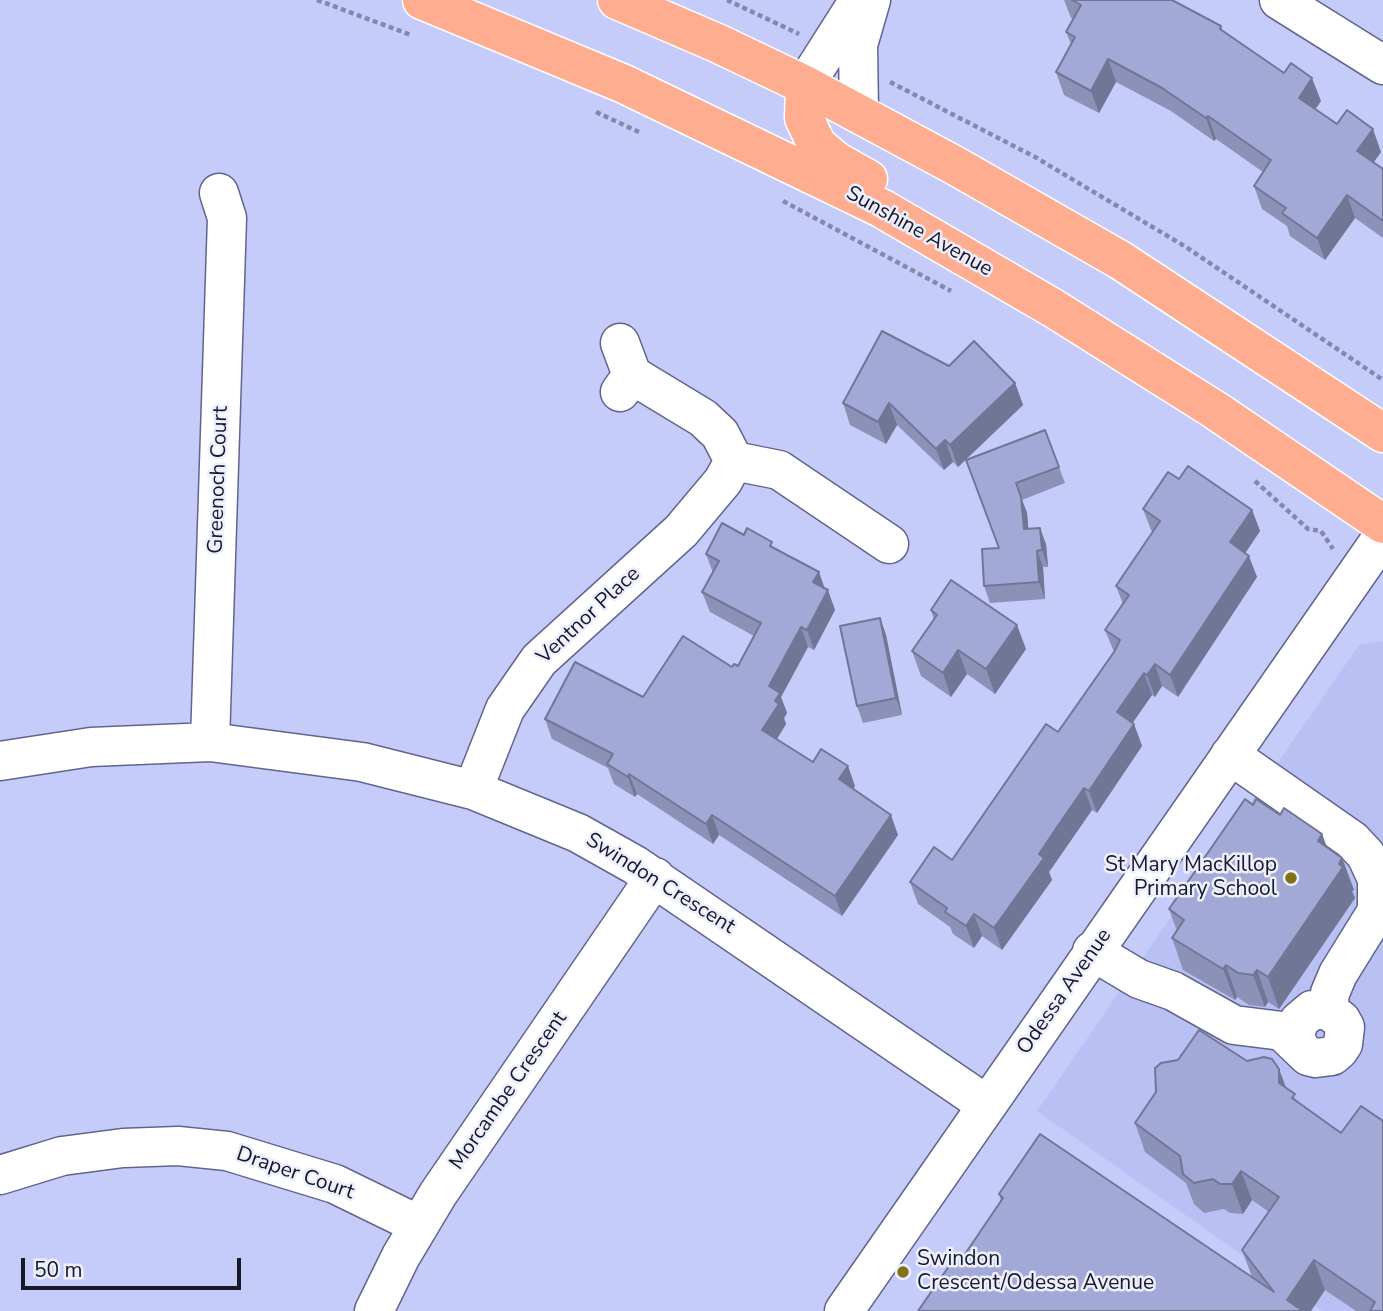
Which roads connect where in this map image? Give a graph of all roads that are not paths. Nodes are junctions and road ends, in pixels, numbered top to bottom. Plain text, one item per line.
1 (422, 0) edge
2 (617, 0) edge
3 (859, 0) edge
4 (872, 0) edge
5 (1279, 0) edge
6 (841, 57) junction
7 (1383, 65) edge
8 (805, 85) junction
9 (859, 113) junction
10 (232, 207) dead end
11 (1053, 308) junction
12 (624, 370) dead end
13 (1383, 433) edge
14 (734, 461) junction
15 (1383, 524) edge
16 (1383, 536) edge
17 (890, 544) dead end
18 (211, 742) junction
19 (1230, 755) junction
20 (0, 761) edge
21 (473, 790) junction
22 (655, 877) junction
23 (1092, 951) junction
24 (987, 1105) junction
25 (0, 1175) edge
26 (419, 1225) junction
27 (374, 1311) edge
28 (844, 1311) edge

1 - 11 main road, Sunshine Avenue
2 - 8 main road
3 - 6 street
4 - 6 street
5 - 7 street
6 - 8 street
6 - 9 street
8 - 9 main road
8 - 11 main road
9 - 13 main road
10 - 18 street, Greenoch Court
11 - 15 main road, Sunshine Avenue
12 - 14 street
14 - 17 street
14 - 21 street, Ventnor Place
16 - 19 street, Odessa Avenue
18 - 20 street, Swindon Crescent
18 - 21 street, Swindon Crescent
19 - 23 street, Odessa Avenue
19 - 23 street
21 - 22 street, Swindon Crescent
22 - 24 street, Swindon Crescent
22 - 26 street, Morcambe Crescent
23 - 24 street, Odessa Avenue
24 - 28 street, Odessa Avenue
25 - 26 street, Draper Court
26 - 27 street, Morcambe Crescent

